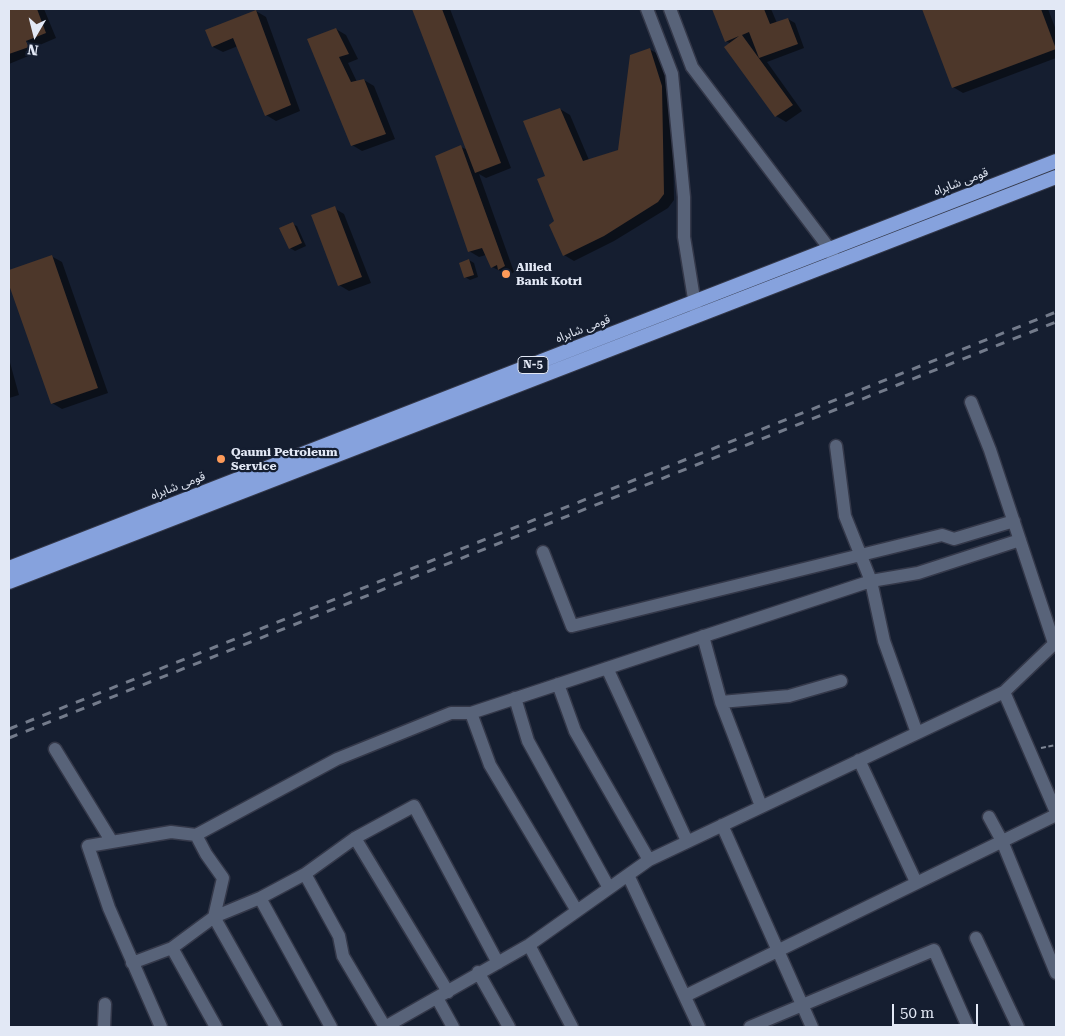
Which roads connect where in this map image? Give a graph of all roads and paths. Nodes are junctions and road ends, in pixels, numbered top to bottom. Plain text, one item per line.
1 (648, 9) edge
2 (670, 9) edge
3 (1056, 161) edge
4 (1056, 177) edge
5 (829, 248) junction
6 (836, 262) junction
7 (696, 309) junction
8 (970, 402) dead end
9 (836, 446) dead end
10 (1014, 521) junction
11 (1020, 540) junction
12 (543, 552) dead end
13 (861, 557) junction
14 (9, 568) edge
15 (871, 580) junction
16 (9, 582) edge
17 (704, 636) junction
18 (1055, 643) edge
19 (607, 668) junction
20 (841, 681) dead end
21 (558, 684) junction
22 (1004, 692) junction
23 (515, 698) junction
24 (721, 702) junction
25 (471, 713) junction
26 (917, 733) junction
27 (1056, 745) edge
28 (55, 749) dead end
29 (1029, 750) junction
30 (859, 760) junction
31 (761, 806) junction
32 (1056, 813) edge
33 (989, 817) dead end
34 (722, 825) junction
35 (196, 834) junction
36 (356, 838) junction
37 (1002, 841) junction
38 (112, 842) junction
39 (687, 842) junction
40 (649, 860) junction
41 (305, 874) junction
42 (628, 875) junction
43 (916, 882) junction
44 (609, 888) junction
45 (260, 898) junction
46 (577, 911) junction
47 (214, 917) junction
48 (976, 938) dead end
49 (529, 945) junction
50 (172, 948) junction
51 (778, 952) junction
52 (132, 963) junction
53 (498, 963) junction
54 (478, 972) junction
55 (1056, 973) edge
56 (448, 992) junction
57 (685, 996) junction
58 (437, 998) junction
59 (105, 1004) dead end
60 (801, 1004) junction
61 (104, 1027) edge
62 (161, 1027) edge
63 (216, 1027) edge
64 (276, 1027) edge
65 (331, 1027) edge
66 (385, 1027) edge
67 (453, 1027) edge
68 (509, 1027) edge
69 (572, 1027) edge
70 (699, 1027) edge
71 (750, 1027) edge
72 (812, 1027) edge
73 (968, 1027) edge
74 (1018, 1027) edge

1 - 7 street
2 - 5 street
3 - 5 highway, قومی شاہراہ / N-5
4 - 6 highway, قومی شاہراہ / N-5
5 - 6 street
5 - 7 highway, قومی شاہراہ / N-5
6 - 7 highway, قومی شاہراہ / N-5
7 - 14 highway, قومی شاہراہ / N-5
7 - 16 highway, قومی شاہراہ / N-5
8 - 10 street
9 - 13 street
10 - 11 street
10 - 13 street
11 - 15 street
11 - 18 street
12 - 13 street
13 - 15 street
15 - 17 street
15 - 26 street
17 - 19 street
17 - 24 street
18 - 22 street
19 - 21 street
19 - 39 street
20 - 24 street
21 - 23 street
21 - 40 street
22 - 26 street
22 - 29 street
23 - 25 street
23 - 44 street
24 - 31 street
25 - 35 street
25 - 46 street
26 - 30 street
27 - 29 path
28 - 38 street
29 - 32 street
30 - 31 street
30 - 43 street
31 - 34 street
32 - 37 street
33 - 37 street
34 - 39 street
34 - 51 street
35 - 38 street
35 - 47 street
36 - 41 street
36 - 53 street
36 - 56 street
37 - 43 street
37 - 55 street
38 - 52 street
39 - 40 street
40 - 42 street
41 - 45 street
41 - 66 street
42 - 44 street
42 - 57 street
43 - 51 street
44 - 46 street
45 - 47 street
45 - 65 street
46 - 49 street
47 - 50 street
47 - 64 street
48 - 74 street
49 - 53 street
49 - 69 street
50 - 52 street
50 - 63 street
51 - 57 street
51 - 60 street
52 - 62 street
53 - 54 street
54 - 56 street
54 - 68 street
56 - 58 street
57 - 70 street
58 - 66 street
58 - 67 street
59 - 61 street
60 - 71 street
60 - 72 street
60 - 73 street

